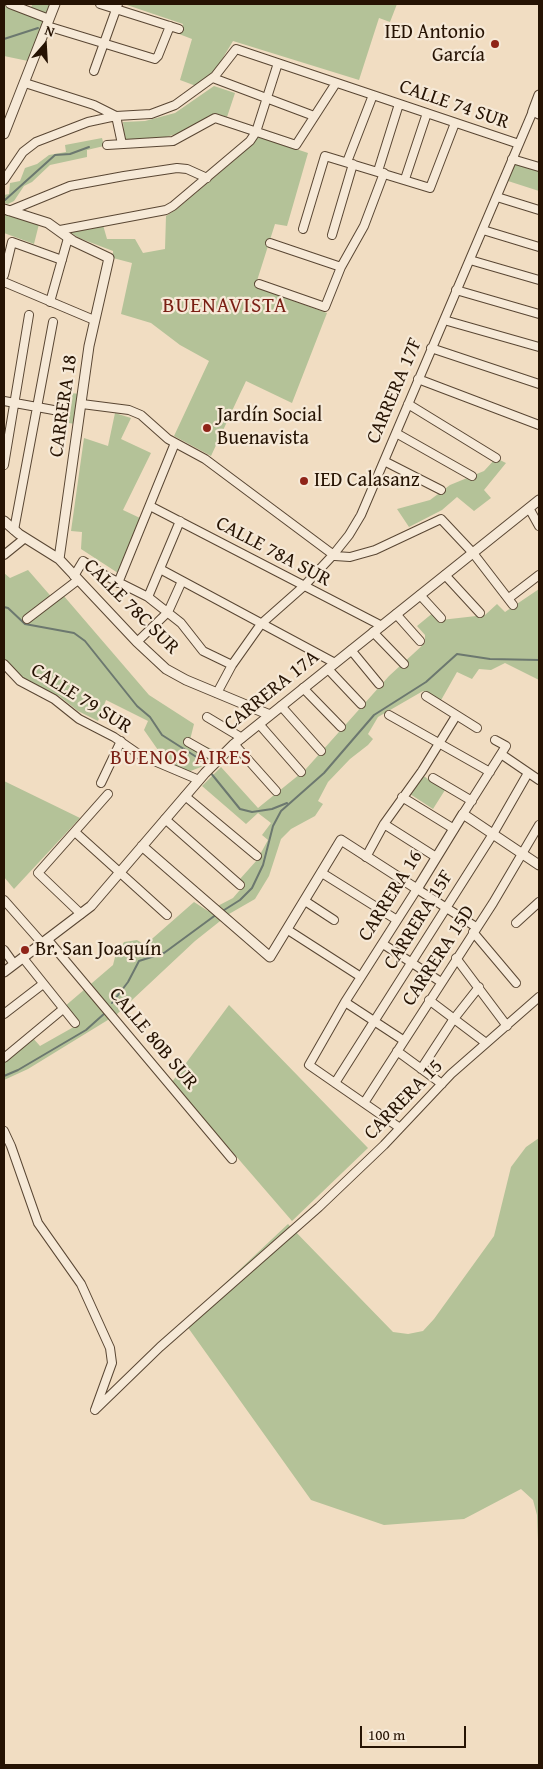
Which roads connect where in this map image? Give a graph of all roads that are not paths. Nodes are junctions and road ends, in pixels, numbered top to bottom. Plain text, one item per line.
1 (10, 4) edge
2 (55, 4) edge
3 (100, 4) edge
4 (117, 6) edge
5 (48, 22) junction
6 (170, 26) junction
7 (179, 29) dead end
8 (103, 45) junction
9 (278, 63) junction
10 (94, 70) dead end
11 (213, 78) junction
12 (336, 82) junction
13 (25, 84) junction
14 (373, 95) junction
15 (539, 95) edge
16 (266, 98) junction
17 (399, 104) junction
18 (536, 112) edge
19 (427, 113) junction
20 (116, 116) junction
21 (314, 116) junction
22 (455, 123) junction
23 (256, 132) junction
24 (4, 134) edge
25 (122, 144) junction
26 (519, 144) junction
27 (107, 145) dead end
28 (512, 159) junction
29 (350, 163) junction
30 (539, 167) edge
31 (381, 172) junction
32 (207, 178) junction
33 (405, 179) junction
34 (4, 180) edge
35 (497, 197) junction
36 (6, 210) edge
37 (539, 210) edge
38 (303, 229) dead end
39 (60, 230) junction
40 (483, 230) junction
41 (332, 235) dead end
42 (68, 238) junction
43 (270, 243) dead end
44 (539, 247) edge
45 (62, 260) junction
46 (470, 260) junction
47 (341, 267) junction
48 (4, 275) edge
49 (539, 280) edge
50 (4, 282) edge
51 (259, 284) dead end
52 (456, 290) junction
53 (50, 302) junction
54 (29, 314) dead end
55 (539, 314) edge
56 (94, 320) junction
57 (444, 320) junction
58 (53, 322) dead end
59 (539, 347) edge
60 (432, 348) junction
61 (418, 379) junction
62 (539, 384) edge
63 (4, 401) edge
64 (14, 403) junction
65 (82, 404) junction
66 (408, 404) junction
67 (37, 407) junction
68 (58, 411) dead end
69 (539, 425) edge
70 (396, 433) junction
71 (175, 443) junction
72 (496, 458) dead end
73 (384, 461) junction
74 (4, 465) edge
75 (472, 476) dead end
76 (441, 490) dead end
77 (539, 500) edge
78 (150, 506) junction
79 (529, 508) junction
80 (4, 521) edge
81 (180, 521) junction
82 (539, 526) edge
83 (14, 530) junction
84 (25, 538) junction
85 (473, 553) junction
86 (4, 555) edge
87 (333, 555) junction
88 (59, 559) junction
89 (160, 569) junction
90 (445, 575) junction
91 (539, 575) edge
92 (76, 578) junction
93 (182, 581) junction
94 (118, 583) junction
95 (304, 586) junction
96 (420, 595) junction
97 (148, 597) junction
98 (168, 612) junction
99 (480, 613) dead end
100 (396, 614) junction
101 (442, 618) dead end
102 (27, 620) dead end
103 (260, 624) junction
104 (382, 626) junction
105 (374, 632) junction
106 (137, 642) junction
107 (420, 642) dead end
108 (351, 650) junction
109 (4, 664) edge
110 (404, 664) dead end
111 (232, 665) junction
112 (331, 666) junction
113 (379, 684) dead end
114 (303, 688) junction
115 (217, 693) junction
116 (426, 696) dead end
117 (361, 704) dead end
118 (281, 706) junction
119 (270, 715) junction
120 (389, 715) dead end
121 (456, 716) junction
122 (207, 717) dead end
123 (258, 724) junction
124 (342, 727) dead end
125 (477, 728) dead end
126 (242, 738) junction
127 (495, 740) dead end
128 (121, 741) junction
129 (188, 742) dead end
130 (440, 743) junction
131 (234, 744) junction
132 (321, 751) dead end
133 (501, 754) junction
134 (208, 769) junction
135 (301, 772) dead end
136 (490, 772) junction
137 (528, 773) junction
138 (433, 778) dead end
139 (539, 780) edge
140 (101, 783) dead end
141 (276, 791) dead end
142 (108, 794) dead end
143 (185, 796) junction
144 (402, 797) junction
145 (472, 801) junction
146 (463, 814) junction
147 (165, 819) junction
148 (384, 824) junction
149 (539, 825) edge
150 (454, 829) junction
151 (75, 832) junction
152 (493, 834) junction
153 (142, 846) junction
154 (523, 854) junction
155 (257, 856) dead end
156 (366, 857) junction
157 (436, 857) junction
158 (539, 865) edge
159 (120, 872) junction
160 (322, 873) junction
161 (240, 885) dead end
162 (417, 889) junction
163 (4, 900) edge
164 (305, 901) junction
165 (539, 902) edge
166 (446, 908) junction
167 (81, 914) junction
168 (167, 915) dead end
169 (334, 920) dead end
170 (397, 920) junction
171 (516, 922) dead end
172 (474, 929) junction
173 (288, 930) junction
174 (45, 942) junction
175 (383, 944) junction
176 (4, 950) edge
177 (23, 958) junction
178 (456, 958) junction
179 (412, 963) junction
180 (14, 964) junction
181 (4, 972) edge
182 (361, 977) junction
183 (441, 982) junction
184 (516, 983) dead end
185 (43, 984) junction
186 (479, 987) junction
187 (539, 997) edge
188 (429, 1000) junction
189 (344, 1002) junction
190 (63, 1008) junction
191 (4, 1014) edge
192 (453, 1020) junction
193 (374, 1021) junction
194 (75, 1023) dead end
195 (507, 1026) junction
196 (403, 1040) junction
197 (486, 1044) junction
198 (397, 1051) junction
199 (4, 1058) edge
200 (422, 1069) junction
201 (335, 1083) junction
202 (442, 1084) junction
203 (364, 1103) junction
204 (400, 1128) junction
205 (4, 1131) edge
206 (232, 1159) dead end

1 - 5 street
2 - 5 street
3 - 4 street
4 - 6 street
4 - 8 street
5 - 8 street
5 - 13 street
6 - 7 street
6 - 8 street
8 - 10 street
9 - 11 street, CALLE 74 SUR
9 - 12 street, CALLE 74 SUR
9 - 16 street
11 - 16 street
11 - 20 street
12 - 14 street, CALLE 74 SUR
12 - 21 street
13 - 20 street
13 - 24 street
14 - 17 street, CALLE 74 SUR
14 - 29 street
15 - 18 street, CARRERA 17F
16 - 21 street
16 - 23 street
17 - 19 street, CALLE 74 SUR
17 - 31 street
18 - 26 street, CARRERA 17F
19 - 22 street, CALLE 74 SUR
19 - 33 street
20 - 25 street
20 - 34 street
21 - 23 street
22 - 26 street, CALLE 74 SUR
22 - 33 street
23 - 25 street
23 - 32 street
25 - 27 street
26 - 28 street, CARRERA 17F
28 - 30 street
28 - 35 street, CARRERA 17F
29 - 31 street
29 - 38 street
29 - 41 street
31 - 33 street
31 - 47 street
32 - 36 street
32 - 39 street
35 - 37 street
35 - 40 street, CARRERA 17F
36 - 39 street
39 - 42 street
40 - 44 street
40 - 46 street, CARRERA 17F
42 - 45 street
42 - 56 street, CARRERA 18
43 - 47 street
45 - 48 street
45 - 53 street
46 - 49 street
46 - 52 street, CARRERA 17F
47 - 51 street
50 - 53 street
52 - 55 street
52 - 57 street, CARRERA 17F
53 - 56 street
54 - 64 street
56 - 65 street, CARRERA 18
57 - 59 street
57 - 60 street, CARRERA 17F
58 - 67 street
60 - 61 street, CARRERA 17F
60 - 62 street
61 - 66 street, CARRERA 17F
61 - 69 street
63 - 64 street
64 - 67 street
64 - 74 street
65 - 71 street
65 - 88 street, CARRERA 18
66 - 70 street, CARRERA 17F
66 - 72 street
67 - 68 street
67 - 83 street
70 - 73 street, CARRERA 17F
70 - 75 street
71 - 78 street
71 - 87 street
73 - 76 street
73 - 87 street, CARRERA 17F
77 - 79 street, CARRERA 17A
78 - 81 street, CALLE 78A SUR
78 - 94 street
79 - 82 street
79 - 85 street, CARRERA 17A
80 - 83 street, CALLE 78C SUR
81 - 89 street
81 - 95 street, CALLE 78A SUR
83 - 84 street, CALLE 78C SUR
84 - 86 street
84 - 88 street, CALLE 78C SUR
85 - 87 street
85 - 90 street, CARRERA 17A
85 - 91 street
87 - 95 street, CARRERA 17F
88 - 92 street, CALLE 78C SUR
89 - 93 street
89 - 97 street
90 - 96 street, CARRERA 17A
90 - 99 street
92 - 94 street
92 - 102 street
92 - 106 street, CALLE 78C SUR
93 - 98 street
93 - 103 street
94 - 97 street
95 - 103 street, CARRERA 17F
95 - 104 street, CALLE 78A SUR
96 - 100 street, CARRERA 17A
96 - 101 street
97 - 98 street
98 - 106 street
98 - 111 street
100 - 104 street, CARRERA 17A
100 - 107 street
103 - 111 street, CARRERA 17F
103 - 112 street
104 - 105 street, CARRERA 17A
105 - 108 street, CARRERA 17A
105 - 110 street
106 - 115 street, CALLE 78C SUR
108 - 112 street, CARRERA 17A
108 - 113 street
109 - 128 street, CALLE 79 SUR
111 - 115 street, CARRERA 17F
112 - 114 street, CARRERA 17A
112 - 117 street
114 - 118 street, CARRERA 17A
114 - 124 street
115 - 119 street, CALLE 78C SUR
116 - 121 street
118 - 119 street, CARRERA 17A
118 - 132 street
119 - 123 street, CARRERA 17A
120 - 130 street
121 - 125 street
121 - 130 street
122 - 126 street
123 - 126 street, CARRERA 17A
123 - 135 street
126 - 131 street, CARRERA 17A
127 - 133 street, CARRERA 16
128 - 134 street, CALLE 79 SUR
128 - 140 street
129 - 134 street
130 - 136 street
130 - 144 street
131 - 134 street, CARRERA 17A
131 - 141 street
133 - 136 street, CARRERA 16
133 - 137 street
134 - 143 street, CARRERA 17A
136 - 145 street, CARRERA 16
137 - 139 street
137 - 152 street, CARRERA 15F
138 - 145 street
142 - 151 street
143 - 147 street, CARRERA 17A
143 - 155 street
144 - 148 street
144 - 150 street
145 - 146 street, CARRERA 16
146 - 150 street, CARRERA 16
146 - 152 street
147 - 153 street, CARRERA 17A
147 - 161 street
148 - 156 street
148 - 157 street
149 - 154 street, CARRERA 15D
150 - 157 street, CARRERA 16
151 - 159 street
151 - 167 street
152 - 154 street
152 - 166 street, CARRERA 15F
153 - 159 street, CARRERA 17A
153 - 173 street
154 - 158 street
154 - 172 street, CARRERA 15D
156 - 160 street
156 - 162 street
157 - 162 street, CARRERA 16
159 - 167 street, CARRERA 17A
159 - 168 street
160 - 164 street
160 - 170 street
162 - 166 street
162 - 170 street, CARRERA 16
163 - 174 street, CALLE 80B SUR
164 - 169 street
164 - 173 street
165 - 171 street
166 - 172 street
166 - 179 street, CARRERA 15F
167 - 174 street, CARRERA 17A
170 - 175 street, CARRERA 16
172 - 178 street, CARRERA 15D
172 - 184 street
173 - 182 street
174 - 177 street, CARRERA 17A
174 - 206 street, CALLE 80B SUR
175 - 179 street
175 - 182 street, CARRERA 16
176 - 180 street
177 - 180 street, CARRERA 17A
177 - 185 street
178 - 183 street, CARRERA 15D
178 - 186 street
179 - 183 street
179 - 193 street, CARRERA 15F
180 - 181 street, CARRERA 17A
182 - 189 street, CARRERA 16
183 - 188 street, CARRERA 15D
185 - 190 street
185 - 191 street
186 - 192 street
186 - 195 street
187 - 195 street, CARRERA 15
188 - 192 street
188 - 196 street, CARRERA 15D
189 - 193 street
189 - 201 street, CARRERA 16
190 - 194 street
190 - 199 street
192 - 197 street
192 - 200 street
193 - 196 street
193 - 201 street, CARRERA 15F
195 - 197 street, CARRERA 15
196 - 198 street, CARRERA 15D
197 - 202 street, CARRERA 15
198 - 200 street
198 - 203 street, CARRERA 15D
200 - 202 street
201 - 203 street
202 - 204 street, CARRERA 15
203 - 204 street
204 - 205 street, CARRERA 15

